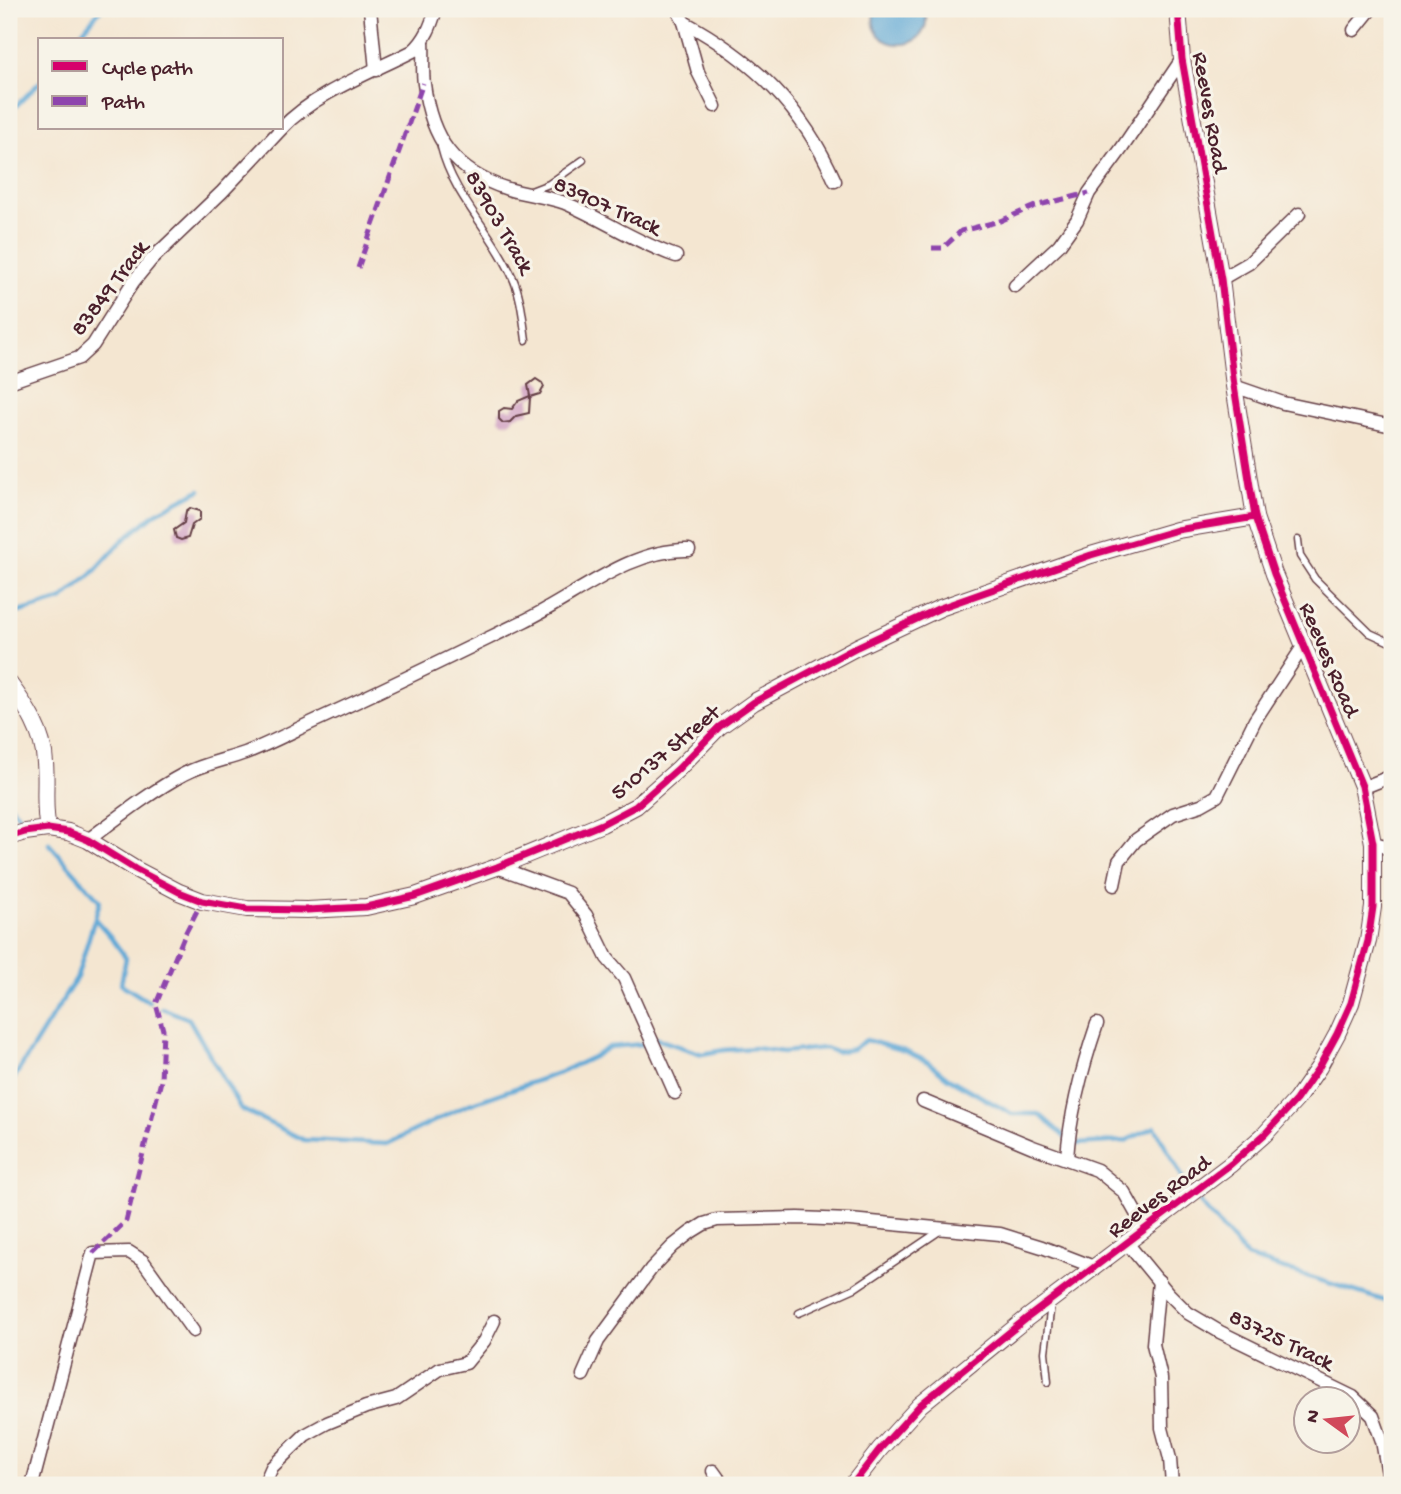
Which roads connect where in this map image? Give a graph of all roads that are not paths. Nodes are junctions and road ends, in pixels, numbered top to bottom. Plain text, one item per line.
1 (370, 9) edge
2 (436, 9) edge
3 (677, 9) edge
4 (1178, 9) edge
5 (1371, 9) edge
6 (684, 22) junction
7 (1354, 30) dead end
8 (424, 41) junction
9 (1182, 59) junction
10 (376, 70) junction
11 (715, 106) dead end
12 (284, 126) edge
13 (280, 130) edge
14 (440, 142) junction
15 (583, 160) dead end
16 (835, 181) dead end
17 (523, 192) junction
18 (1299, 214) dead end
19 (676, 256) dead end
20 (1221, 279) junction
21 (1015, 286) dead end
22 (526, 340) dead end
23 (9, 382) edge
24 (1234, 386) junction
25 (1392, 426) edge
26 (1255, 517) junction
27 (1298, 540) dead end
28 (688, 550) dead end
29 (1392, 643) edge
30 (1304, 645) junction
31 (9, 683) edge
32 (1392, 776) edge
33 (1363, 788) junction
34 (48, 829) junction
35 (9, 837) edge
36 (88, 840) junction
37 (1373, 843) junction
38 (1392, 852) edge
39 (497, 867) junction
40 (1115, 885) dead end
41 (1097, 1024) dead end
42 (675, 1093) dead end
43 (923, 1101) dead end
44 (1067, 1158) junction
45 (943, 1229) junction
46 (1145, 1229) junction
47 (1127, 1243) junction
48 (1094, 1267) junction
49 (1158, 1282) junction
50 (1051, 1300) junction
51 (799, 1313) dead end
52 (494, 1321) dead end
53 (192, 1331) dead end
54 (583, 1375) dead end
55 (1048, 1382) dead end
56 (1387, 1439) edge
57 (713, 1471) dead end
58 (32, 1485) edge
59 (264, 1485) edge
60 (723, 1485) edge
61 (852, 1485) edge
62 (1172, 1485) edge
63 (1390, 1485) edge

1 - 10 street
2 - 8 street
3 - 6 street
4 - 9 street, Reeves Road
5 - 7 street
6 - 11 street
6 - 16 street
8 - 10 street, 83849 Track
8 - 14 street, 83903 Track
9 - 20 street, Reeves Road
9 - 21 street
10 - 12 street, 83849 Track
13 - 23 street, 83849 Track
14 - 17 street, 83907 Track
14 - 22 lane, 83903 Track
15 - 17 lane, 83907 Track
17 - 19 street, 83907 Track
18 - 20 street
20 - 24 street, Reeves Road
24 - 25 street
24 - 26 street, Reeves Road
26 - 30 street, Reeves Road
26 - 39 street, 510137 Street
27 - 29 lane
28 - 36 street
30 - 33 street, Reeves Road
30 - 40 street
31 - 34 street
32 - 33 street
33 - 37 street, Reeves Road
34 - 35 street, 510137 Street
34 - 36 street, 510137 Street
36 - 39 street, 510137 Street
37 - 38 street
37 - 46 street, Reeves Road
39 - 42 street
41 - 44 street
43 - 44 street
44 - 46 street
45 - 48 street
45 - 51 lane
45 - 54 street
46 - 47 street, Reeves Road
47 - 48 street, Reeves Road
47 - 49 street, 83725 Track
48 - 50 street, Reeves Road
49 - 56 street, 83725 Track
49 - 62 street
50 - 55 lane
50 - 61 street, Reeves Road
52 - 59 street
53 - 58 street
56 - 63 street, 83725 Track
57 - 60 street

